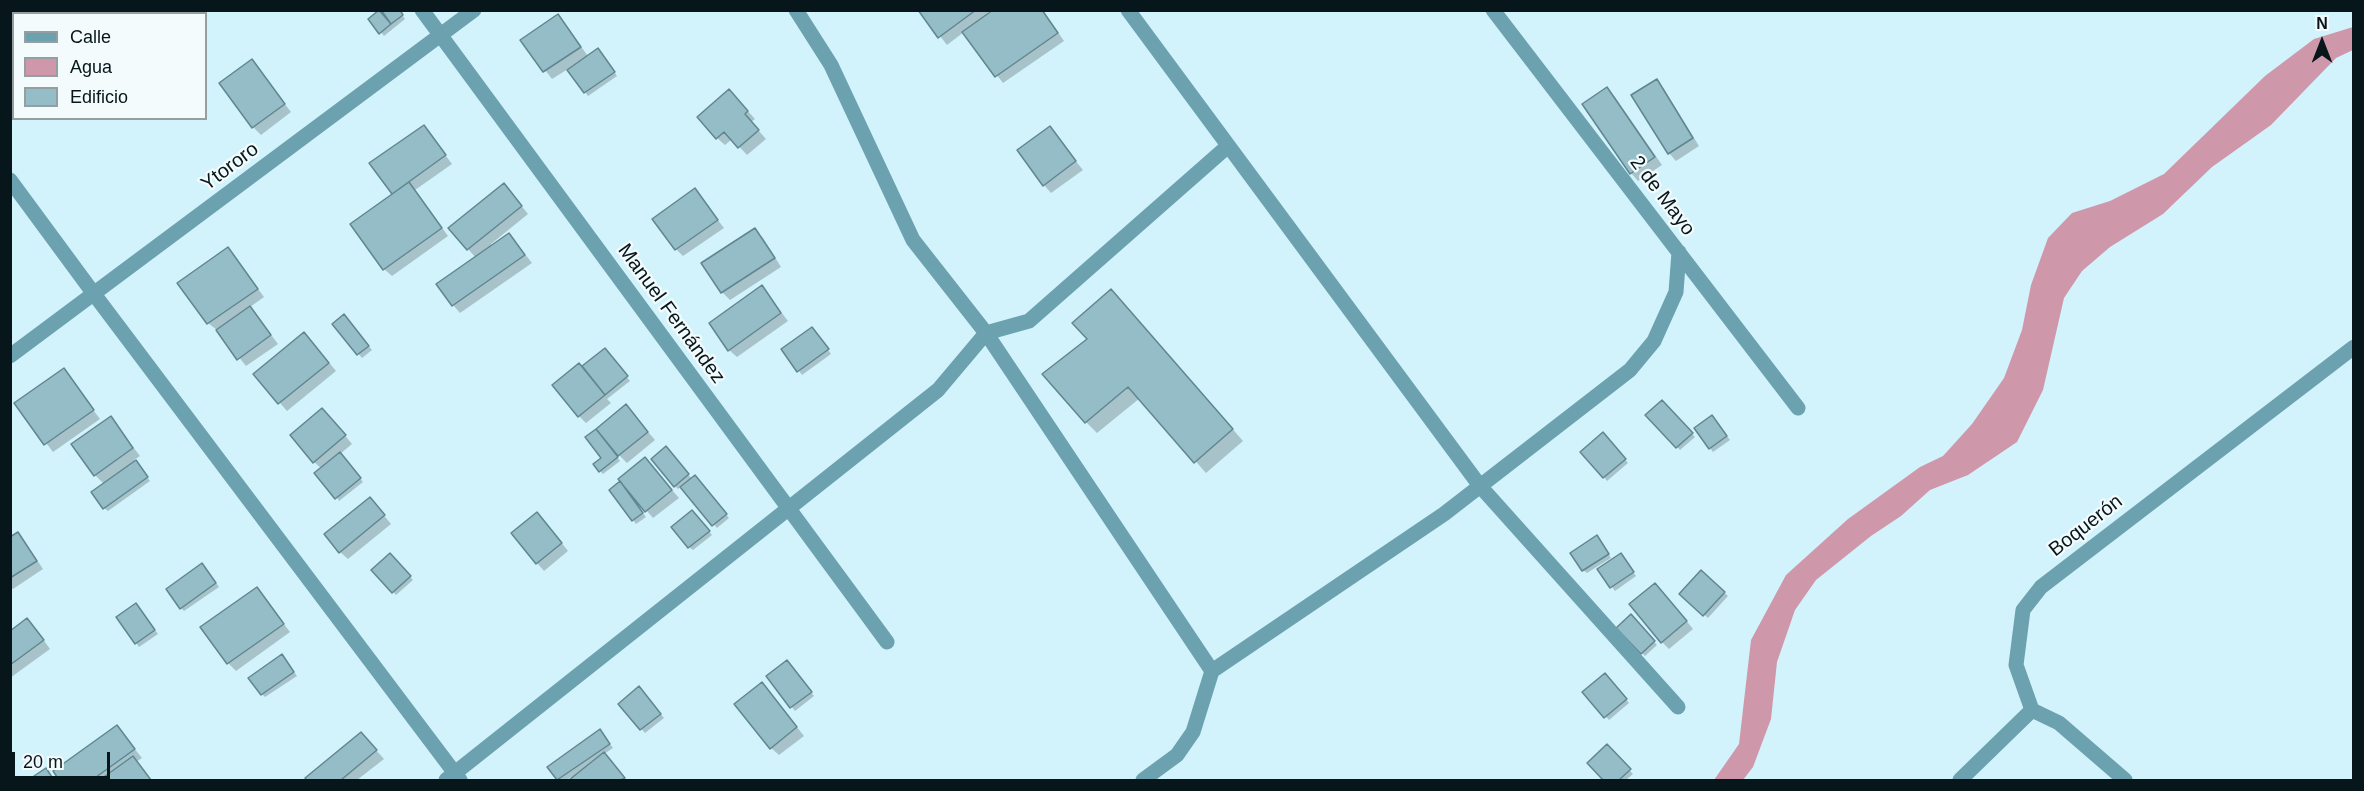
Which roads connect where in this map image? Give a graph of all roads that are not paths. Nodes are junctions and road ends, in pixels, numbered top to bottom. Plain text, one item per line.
1 (422, 10) edge
2 (474, 10) edge
3 (796, 10) edge
4 (1128, 10) edge
5 (1493, 10) edge
6 (441, 36) junction
7 (1228, 146) junction
8 (10, 180) edge
9 (1679, 252) junction
10 (94, 294) junction
11 (986, 333) junction
12 (2354, 347) edge
13 (10, 356) edge
14 (1798, 408) dead end
15 (1480, 486) junction
16 (789, 511) junction
17 (887, 642) dead end
18 (1212, 671) junction
19 (1678, 707) dead end
20 (2032, 710) junction
21 (454, 778) edge
22 (1143, 780) edge
23 (1960, 780) edge
24 (2125, 780) edge

1 - 6 street, Manuel Fernández
2 - 6 street, Ytororo
3 - 11 street
4 - 7 street
5 - 9 street, 2 de Mayo
6 - 10 street, Ytororo
6 - 16 street, Manuel Fernández
7 - 11 street
7 - 15 street
8 - 10 street
9 - 14 street, 2 de Mayo
9 - 15 street
10 - 13 street, Ytororo
10 - 21 street
11 - 16 street
11 - 18 street
12 - 20 street, Boquerón
15 - 18 street
15 - 19 street
16 - 17 street, Manuel Fernández
16 - 21 street
18 - 22 street
20 - 23 street
20 - 24 street

